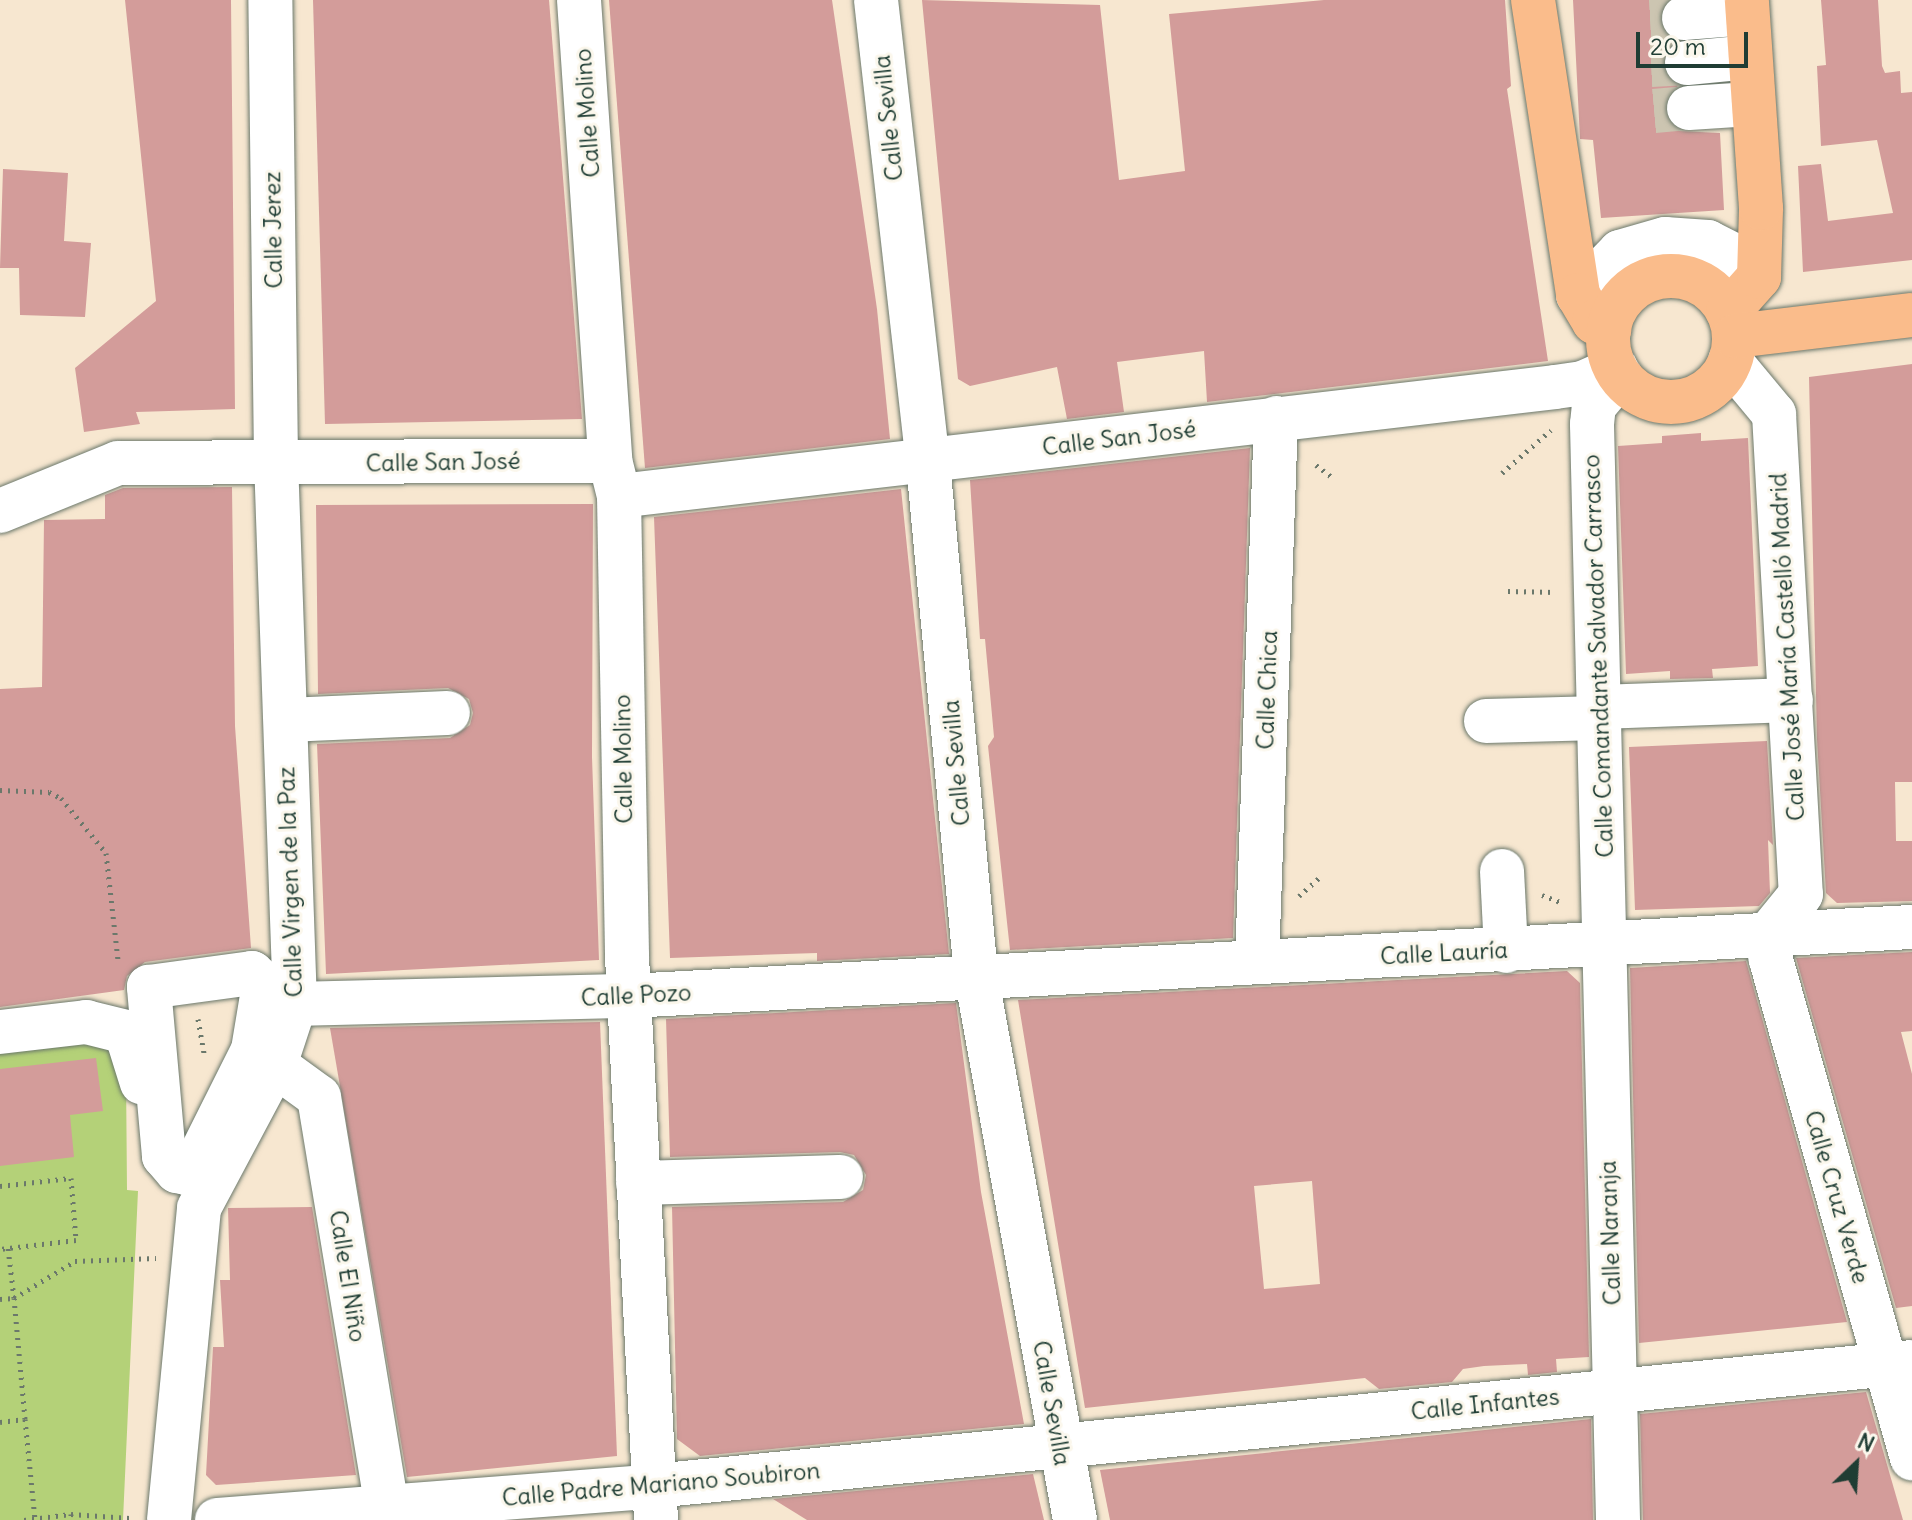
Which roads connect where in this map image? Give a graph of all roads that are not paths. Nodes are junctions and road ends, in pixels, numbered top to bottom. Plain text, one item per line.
1 (270, 0) edge
2 (579, 0) edge
3 (876, 0) edge
4 (1533, 0) edge
5 (1747, 6) edge
6 (1684, 18) tunnel mouth
7 (1749, 57) junction
8 (1687, 63) tunnel mouth
9 (1751, 104) junction
10 (1689, 108) tunnel mouth
11 (1759, 277) junction
12 (1578, 295) junction
13 (1912, 315) edge
14 (1731, 336) junction
15 (1615, 357) junction
16 (1276, 418) junction
17 (276, 460) junction
18 (928, 463) junction
19 (614, 478) junction
20 (0, 511) edge
21 (1791, 700) junction
22 (448, 713) dead end
23 (1600, 713) junction
24 (286, 720) junction
25 (1486, 721) dead end
26 (1502, 871) dead end
27 (1912, 927) edge
28 (1767, 936) junction
29 (1600, 945) junction
30 (1506, 951) junction
31 (1257, 962) junction
32 (976, 975) junction
33 (629, 996) junction
34 (295, 1004) junction
35 (0, 1032) edge
36 (275, 1065) junction
37 (841, 1177) dead end
38 (638, 1183) junction
39 (199, 1208) junction
40 (1898, 1363) edge
41 (1615, 1391) junction
42 (1058, 1445) junction
43 (1912, 1458) edge
44 (655, 1503) edge
45 (416, 1511) edge
46 (169, 1520) edge
47 (176, 1520) edge
48 (217, 1520) edge
49 (1075, 1520) edge
50 (1618, 1520) edge

1 - 17 street, Calle Jerez
2 - 19 street, Calle Molino
3 - 18 street, Calle Sevilla
4 - 12 main road
5 - 6 street
5 - 7 main road
7 - 8 street
7 - 9 main road
9 - 10 street
9 - 11 main road
11 - 12 street
11 - 14 main road
12 - 15 main road
13 - 14 main road
14 - 15 main road
14 - 15 main road
14 - 21 street, Calle José María Castelló Madrid
15 - 16 street, Calle San José
15 - 23 street, Calle Comandante Salvador Carrasco
16 - 18 street, Calle San José
16 - 31 street, Calle Chica
17 - 19 street, Calle San José
17 - 20 street, Calle San José
17 - 24 street, Calle Virgen de la Paz
18 - 19 street, Calle San José
18 - 32 street, Calle Sevilla
19 - 33 street, Calle Molino
21 - 23 street
21 - 28 street, Calle José María Castelló Madrid
22 - 24 street
23 - 25 street
23 - 29 street, Calle Comandante Salvador Carrasco
24 - 34 street, Calle Virgen de la Paz
26 - 30 street
27 - 28 street, Calle Lauría
28 - 29 street, Calle Lauría
28 - 40 street, Calle Cruz Verde
29 - 30 street, Calle Lauría
29 - 41 street, Calle Naranja
30 - 31 street, Calle Lauría
31 - 32 street, Calle Lauría
32 - 33 street, Calle Pozo
32 - 42 street, Calle Sevilla
33 - 34 street, Calle Pozo
33 - 38 street, Calle Molino
34 - 36 street, Calle Virgen de la Paz
35 - 39 street
36 - 39 street, Calle Virgen de la Paz
36 - 45 street, Calle El Niño
37 - 38 street
38 - 44 street, Calle Molino
39 - 46 street, Calle Virgen de la Paz
40 - 41 street, Calle Infantes
40 - 43 street, Calle Cruz Verde
41 - 42 street, Calle Infantes
41 - 50 street, Calle Naranja
42 - 44 street, Calle Padre Mariano Soubiron
42 - 49 street, Calle Sevilla
44 - 45 street, Calle Padre Mariano Soubiron
45 - 48 street, Calle Padre Mariano Soubiron
46 - 47 street

